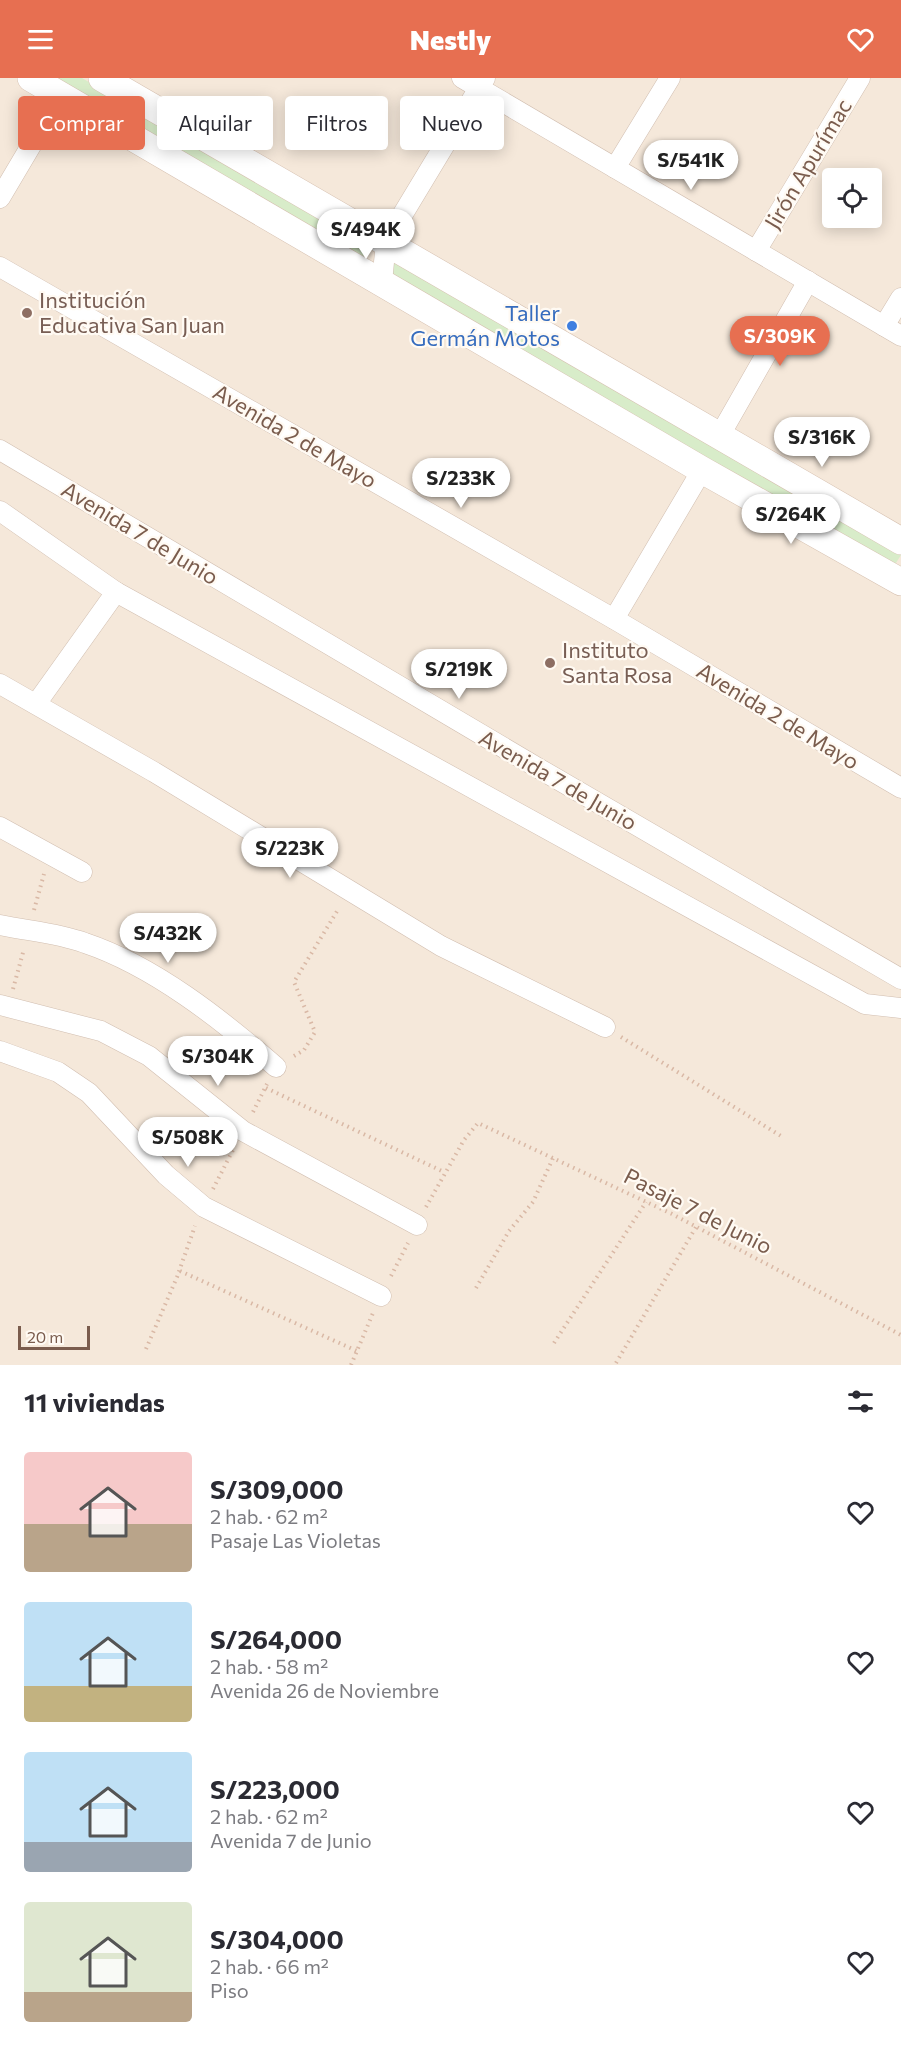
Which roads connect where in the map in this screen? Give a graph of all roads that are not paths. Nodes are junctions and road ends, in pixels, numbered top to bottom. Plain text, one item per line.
1 (32, 78) edge
2 (102, 78) edge
3 (670, 78) edge
4 (860, 78) edge
5 (475, 81) edge
6 (61, 95) junction
7 (615, 168) junction
8 (0, 198) edge
9 (386, 242) junction
10 (756, 251) junction
11 (0, 267) edge
12 (382, 282) junction
13 (808, 282) junction
14 (901, 298) edge
15 (893, 331) edge
16 (720, 435) junction
17 (0, 450) edge
18 (702, 470) junction
19 (0, 511) edge
20 (901, 541) edge
21 (901, 582) edge
22 (116, 592) junction
23 (614, 619) junction
24 (0, 684) edge
25 (36, 704) junction
26 (901, 788) edge
27 (0, 827) edge
28 (82, 872) dead end
29 (0, 925) edge
30 (901, 978) edge
31 (0, 1005) edge
32 (901, 1008) edge
33 (605, 1027) road end
34 (0, 1050) edge
35 (276, 1067) dead end
36 (417, 1225) dead end
37 (381, 1296) dead end

1 - 6 main road
2 - 9 main road
3 - 7 street
4 - 10 street, Jirón Apurímac
5 - 7 street
5 - 9 street
6 - 8 street
6 - 12 main road
7 - 10 street
9 - 12 street
9 - 16 main road
10 - 13 street
11 - 23 street, Avenida 2 de Mayo
12 - 18 main road
13 - 15 street
13 - 16 street
14 - 15 street
16 - 20 main road
17 - 30 street, Avenida 7 de Junio
18 - 21 main road
18 - 23 street
19 - 22 street, Avenida 7 de Junio
22 - 25 street
22 - 32 street, Avenida 7 de Junio
23 - 26 street, Avenida 2 de Mayo
24 - 25 street
25 - 33 street
27 - 28 street
29 - 35 street
31 - 36 street
34 - 37 street

